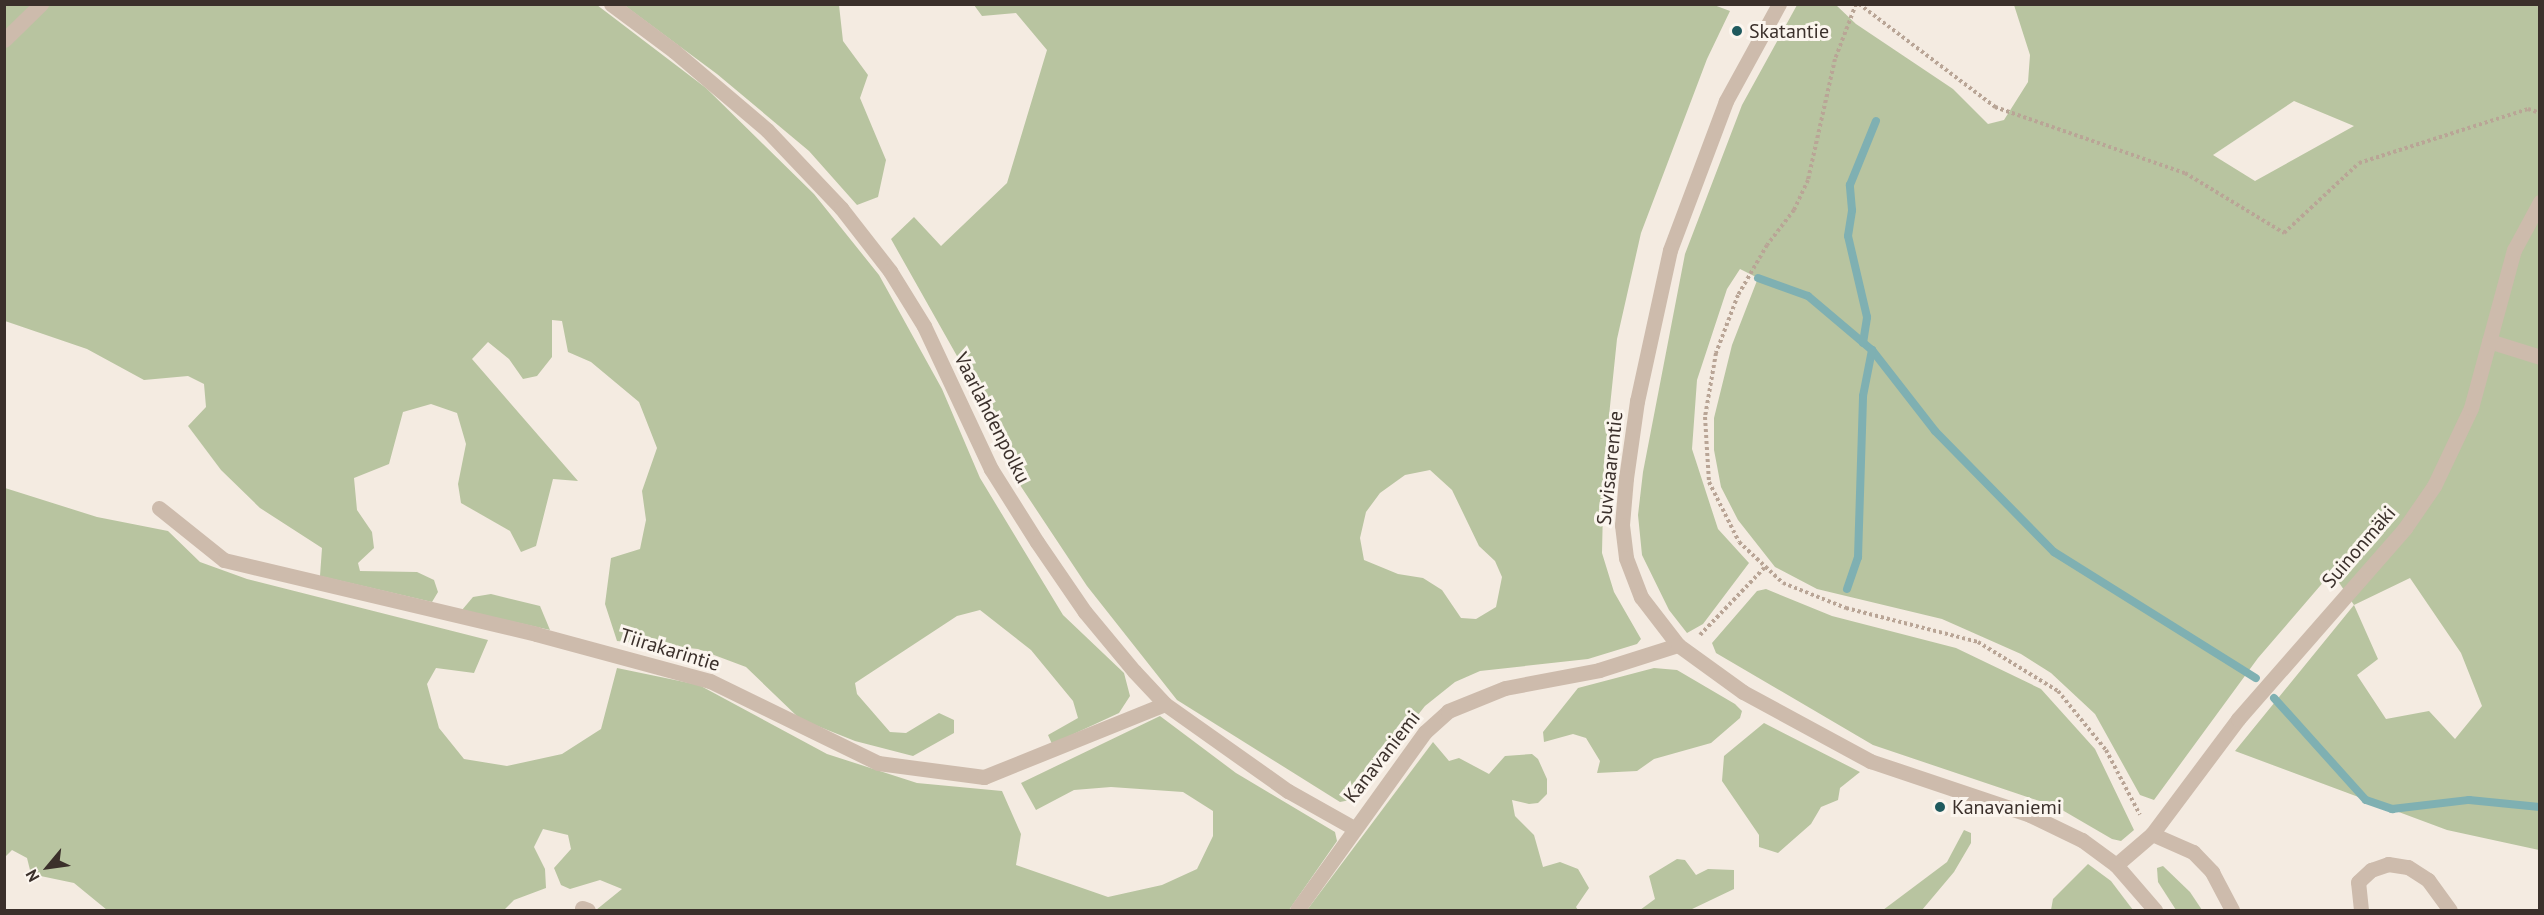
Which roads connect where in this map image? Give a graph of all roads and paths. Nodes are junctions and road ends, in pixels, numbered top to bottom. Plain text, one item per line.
1 (41, 4) edge
2 (611, 4) edge
3 (1779, 4) edge
4 (1857, 4) edge
5 (4, 40) edge
6 (2540, 113) edge
7 (2540, 202) edge
8 (2489, 341) junction
9 (2540, 357) edge
10 (159, 508) dead end
11 (1764, 568) junction
12 (1678, 645) junction
13 (1165, 704) junction
14 (1354, 828) junction
15 (2152, 834) junction
16 (2116, 865) junction
17 (1297, 910) edge
18 (2155, 910) edge
19 (2232, 910) edge
20 (2361, 910) edge
21 (2450, 910) edge

1 - 5 street
2 - 13 street, Vaarlahdenpolku
3 - 12 street, Suvisaarentie
4 - 6 path
4 - 11 path
7 - 8 street, Suinonmäki
8 - 9 street
8 - 15 street, Suinonmäki
10 - 13 street, Tiirakarintie
11 - 12 path
11 - 15 path
12 - 14 street, Kanavaniemi
12 - 16 street, Suvisaarentie
13 - 14 street, Vaarlahdenpolku
14 - 17 street, Kanavaniemi
15 - 16 street, Suinonmäki
15 - 19 street
16 - 18 street, Suvisaarentie
20 - 21 street

